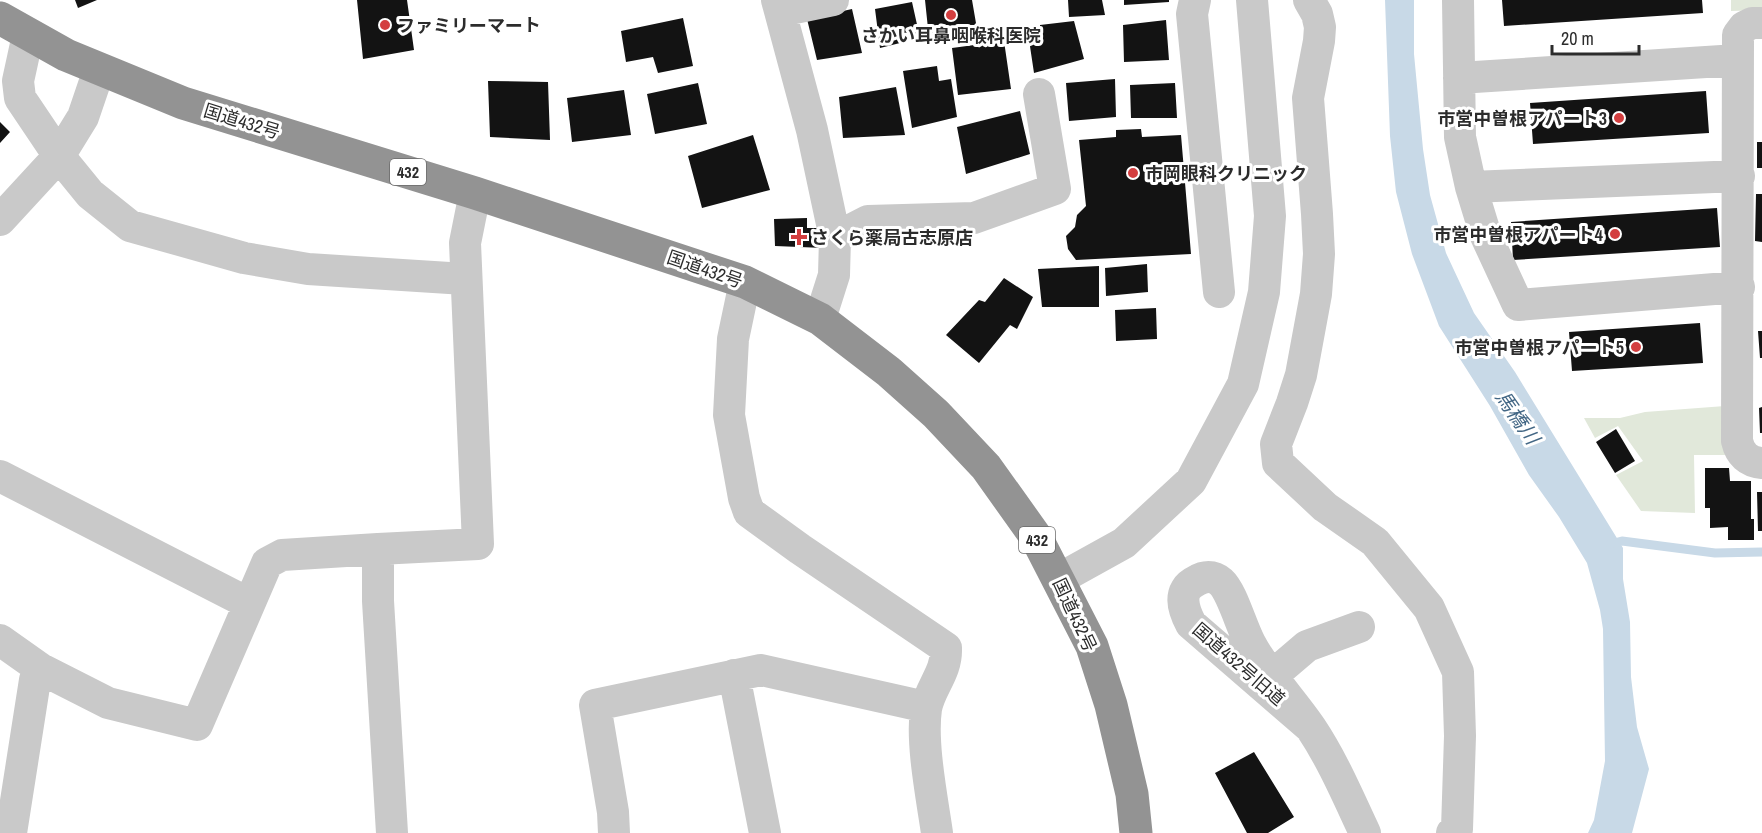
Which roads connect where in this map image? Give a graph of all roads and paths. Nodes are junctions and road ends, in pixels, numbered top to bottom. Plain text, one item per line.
1 (833, 0) edge
2 (1195, 0) edge
3 (1251, 0) edge
4 (1309, 0) edge
5 (1458, 0) edge
6 (778, 6) edge
7 (0, 18) edge
8 (1762, 23) edge
9 (28, 35) junction
10 (1737, 60) junction
11 (99, 70) junction
12 (1459, 78) junction
13 (1038, 94) dead end
14 (59, 156) junction
15 (1739, 176) junction
16 (1471, 187) junction
17 (475, 193) junction
18 (0, 220) edge
19 (835, 238) junction
20 (465, 279) junction
21 (745, 282) junction
22 (1739, 287) junction
23 (1219, 292) dead end
24 (820, 319) junction
25 (1762, 463) edge
26 (0, 476) edge
27 (378, 549) junction
28 (1059, 579) junction
29 (248, 603) junction
30 (1359, 627) dead end
31 (0, 640) edge
32 (42, 669) junction
33 (734, 675) junction
34 (1273, 675) junction
35 (927, 707) junction
36 (1310, 727) junction
37 (11, 833) edge
38 (392, 833) edge
39 (614, 833) edge
40 (765, 833) edge
41 (937, 833) edge
42 (1136, 833) edge
43 (1365, 833) edge
44 (1452, 833) edge

1 - 6 street
2 - 23 street
3 - 28 street
4 - 44 street
5 - 12 street
6 - 19 street
7 - 9 highway, 国道432号 / 432
8 - 10 street
9 - 11 highway, 国道432号 / 432
9 - 14 street
10 - 12 street
10 - 15 street
11 - 14 street
11 - 17 highway, 国道432号 / 432
12 - 16 street
13 - 19 street
14 - 18 street
14 - 20 street
15 - 16 street
15 - 22 street
16 - 22 street
17 - 20 street
17 - 21 highway, 国道432号 / 432
19 - 24 street
20 - 27 street
21 - 24 highway, 国道432号 / 432
21 - 35 street
22 - 25 street
24 - 28 highway, 国道432号 / 432
26 - 29 street
27 - 29 street
27 - 38 street
28 - 42 highway, 国道432号 / 432
29 - 32 street
30 - 34 street
31 - 32 street
32 - 37 street
33 - 35 street
33 - 39 street
33 - 40 street
34 - 36 street, 国道432号旧道
34 - 36 street, 国道432号旧道
35 - 41 street
36 - 43 street, 国道432号旧道

